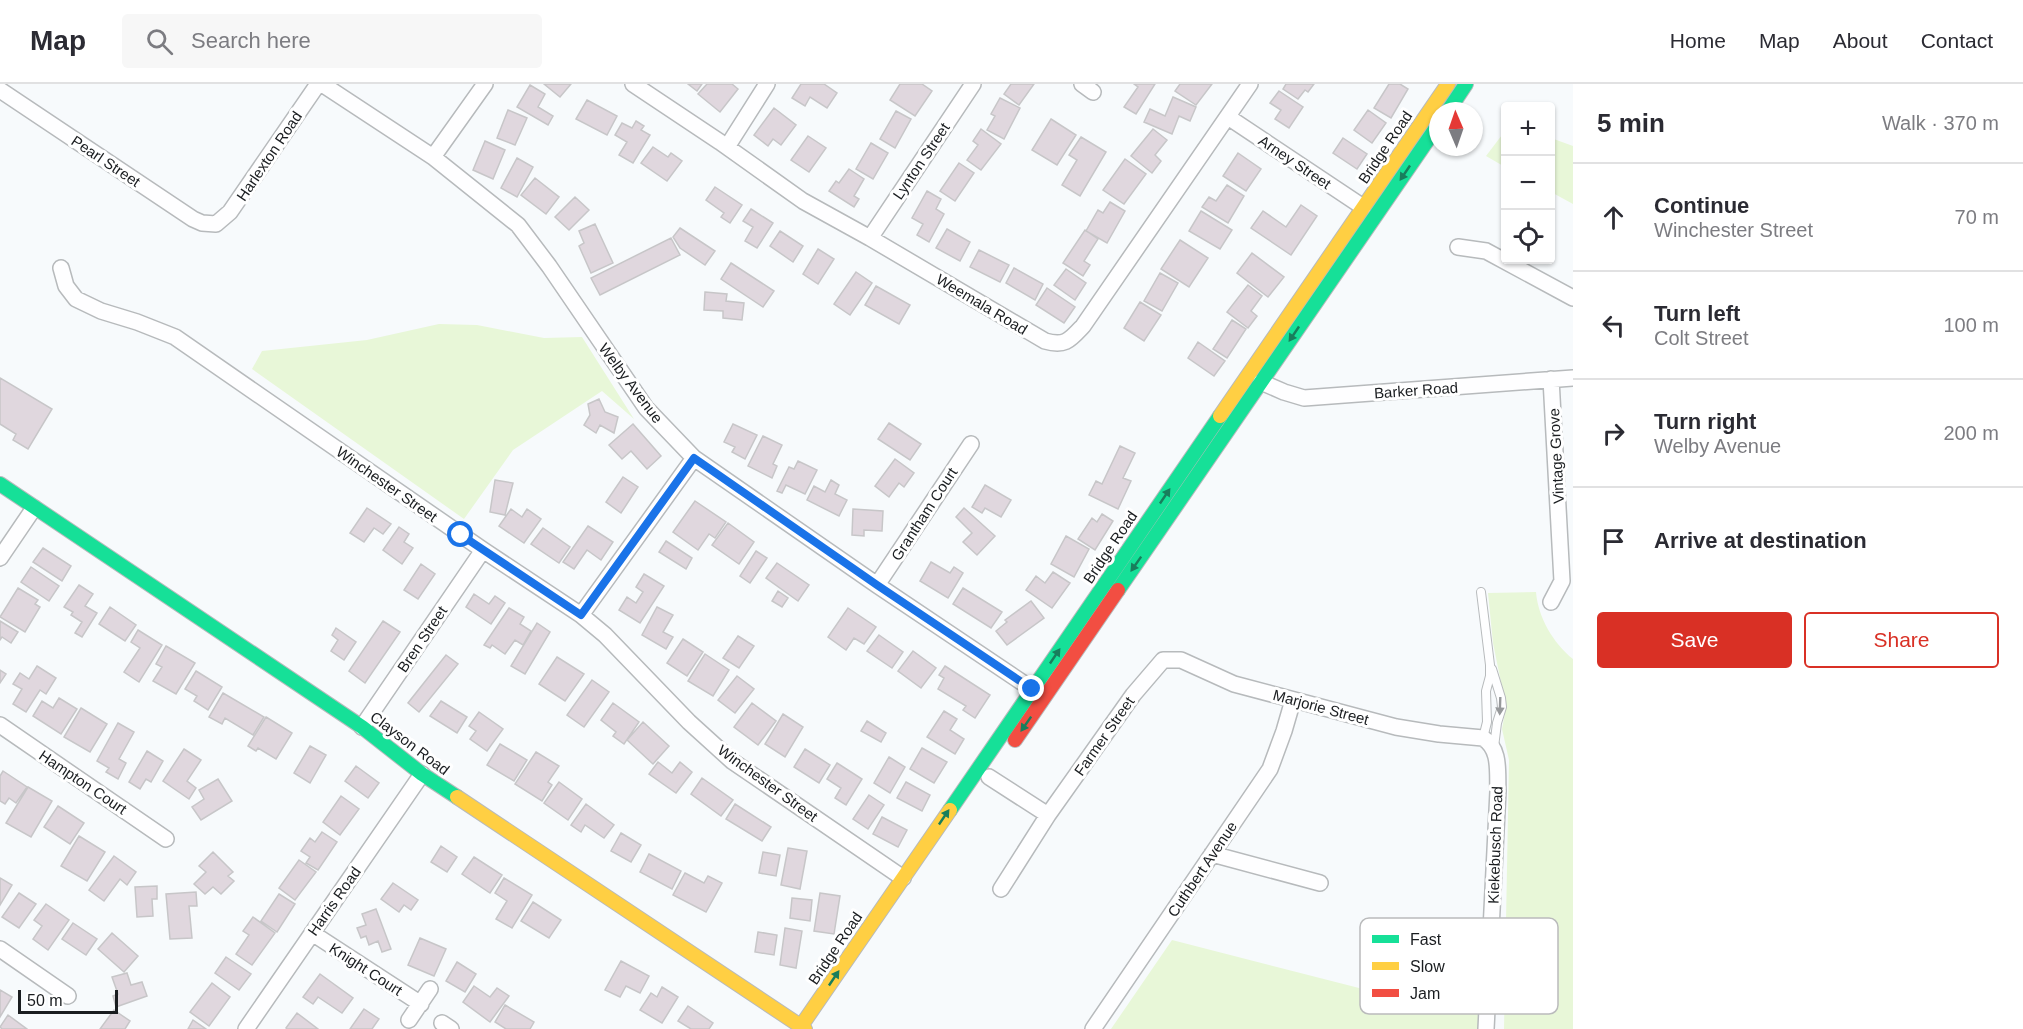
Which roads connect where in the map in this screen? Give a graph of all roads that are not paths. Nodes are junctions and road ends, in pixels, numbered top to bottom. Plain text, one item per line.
1 (320, 84) edge
2 (485, 84) edge
3 (633, 84) edge
4 (767, 84) edge
5 (973, 84) edge
6 (1250, 84) edge
7 (1448, 84) edge
8 (1466, 84) edge
9 (0, 90) edge
10 (1454, 102) edge
11 (1228, 117) junction
12 (1429, 136) edge
13 (727, 147) junction
14 (433, 157) junction
15 (1369, 212) junction
16 (216, 224) joint
17 (870, 238) junction
18 (1458, 247) dead end
19 (61, 268) dead end
20 (1573, 298) edge
21 (1573, 378) edge
22 (1254, 379) junction
23 (1551, 380) junction
24 (971, 444) dead end
25 (694, 458) junction
26 (0, 484) edge
27 (34, 508) junction
28 (483, 550) junction
29 (0, 558) edge
30 (877, 585) junction
31 (1481, 592) dead end
32 (1551, 602) dead end
33 (581, 615) junction
34 (1163, 660) joint
35 (1490, 665) junction
36 (1039, 693) junction
37 (1293, 700) junction
38 (0, 725) edge
39 (362, 727) junction
40 (1488, 743) junction
41 (1008, 751) dead end
42 (992, 773) joint
43 (422, 774) junction
44 (1048, 815) junction
45 (166, 839) dead end
46 (1212, 854) junction
47 (909, 881) junction
48 (1320, 883) dead end
49 (1001, 888) dead end
50 (1492, 918) edge
51 (312, 933) junction
52 (0, 950) edge
53 (870, 950) dead end
54 (430, 989) dead end
55 (68, 996) dead end
56 (421, 1004) junction
57 (1487, 1014) edge
58 (409, 1020) dead end
59 (802, 1028) edge
60 (246, 1029) edge
61 (1093, 1029) edge
62 (1486, 1029) edge

1 - 14 street, Welby Avenue
1 - 16 street, Harlexton Road
2 - 14 street
3 - 13 street, Weemala Road
4 - 13 street
5 - 17 street, Lynton Street
6 - 11 street, Weemala Road
7 - 15 main road, Bridge Road
8 - 10 main road
9 - 16 street, Pearl Street
11 - 15 street, Arney Street
11 - 17 street, Weemala Road
12 -> 15 main road, Bridge Road
13 - 17 street, Weemala Road
14 - 25 street, Welby Avenue
15 - 22 main road, Bridge Road
18 - 20 street
19 - 28 street, Winchester Street
21 - 23 street, Barker Road
22 - 23 street, Barker Road
22 - 36 main road, Bridge Road
23 - 32 street, Vintage Grove
24 - 30 street, Grantham Court
25 - 30 street, Welby Avenue
25 - 33 street
26 - 27 main road, Clayson Road
27 - 29 street
27 - 39 main road, Clayson Road
28 - 33 street, Winchester Street
28 - 39 street, Bren Street
30 - 36 street, Welby Avenue
31 - 35 lane
33 - 47 street, Winchester Street
34 - 37 street, Marjorie Street
34 - 44 street, Farmer Street
35 - 40 lane
35 -> 40 lane
36 -> 41 main road, Bridge Road
47 -> 36 main road, Bridge Road
37 - 40 street, Marjorie Street
37 - 46 street, Cuthbert Avenue
38 - 45 street, Hampton Court
39 - 43 main road, Clayson Road
40 - 50 street, Kiekebusch Road
42 - 44 street
42 - 47 main road, Bridge Road
43 - 51 street, Harris Road
43 - 59 main road, Clayson Road
44 - 49 street, Farmer Street
46 - 48 street
46 - 61 street, Cuthbert Avenue
47 - 53 main road, Bridge Road
59 -> 47 main road, Bridge Road
51 - 56 street, Knight Court
51 - 60 street, Harris Road
52 - 55 street
54 - 56 street
56 - 58 street
57 - 62 street, Kiekebusch Road

